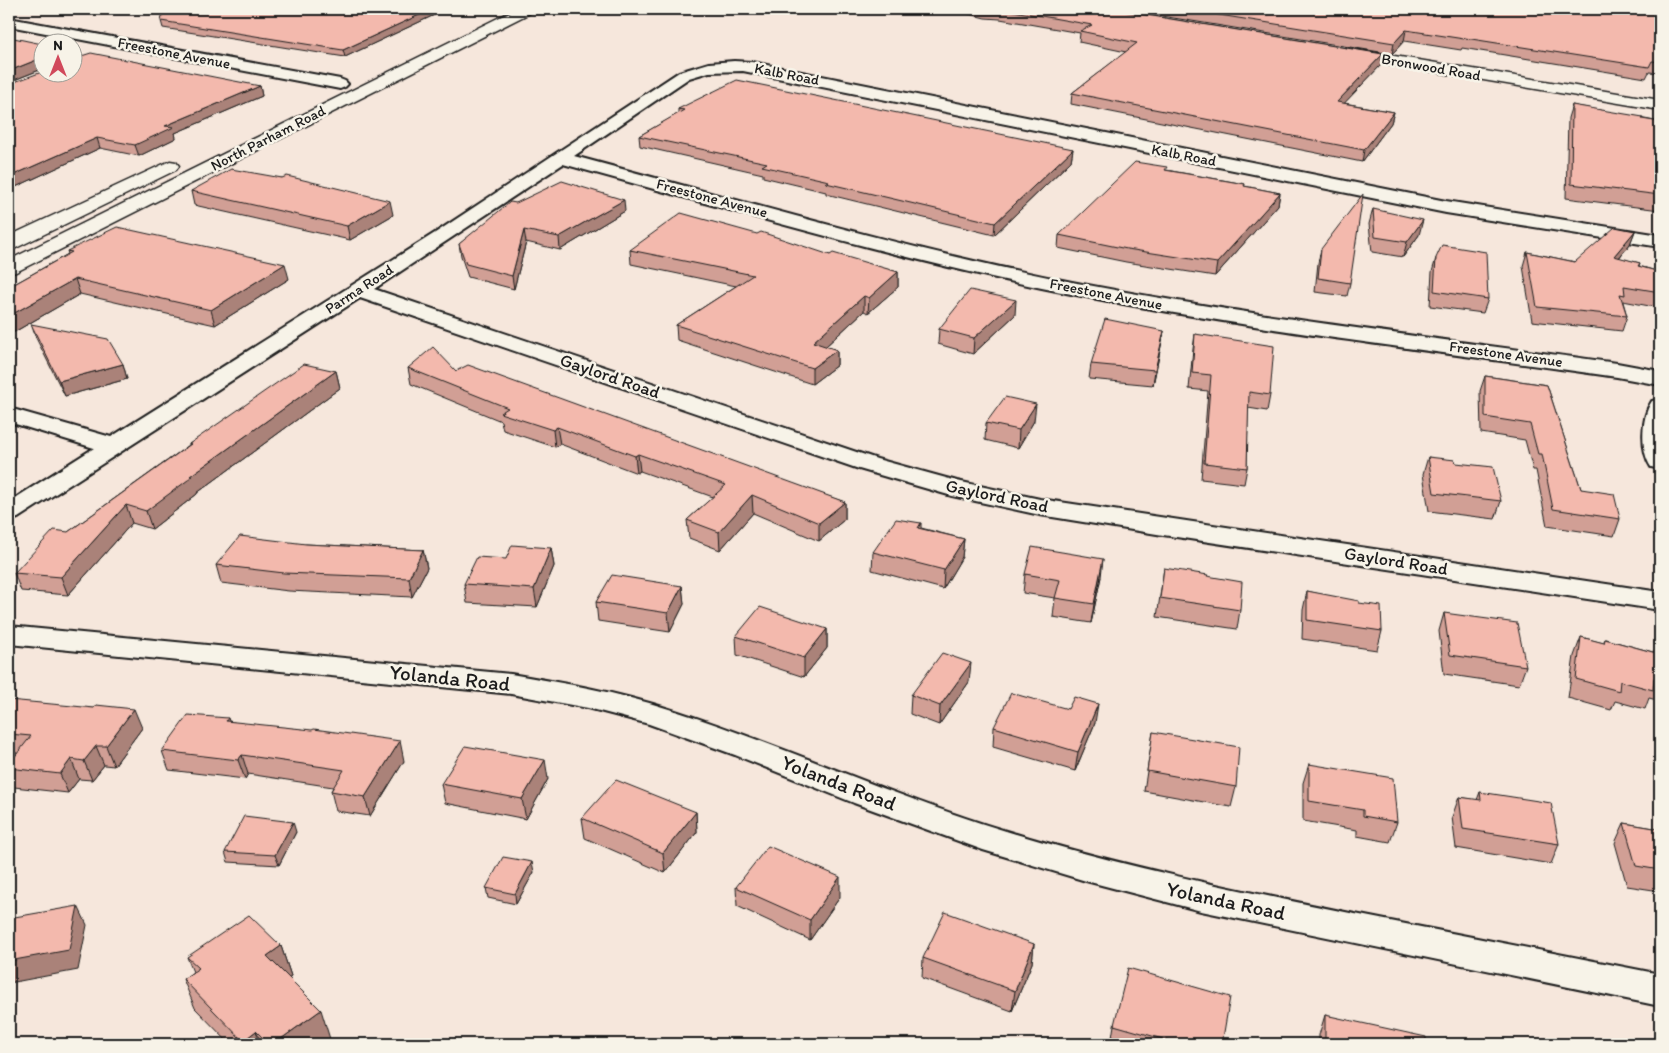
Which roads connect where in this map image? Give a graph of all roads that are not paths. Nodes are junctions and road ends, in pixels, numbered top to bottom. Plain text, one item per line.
1 (495, 9) edge
2 (527, 9) edge
3 (9, 22) edge
4 (460, 26) dead end
5 (127, 44) junction
6 (1329, 50) edge
7 (104, 53) edge
8 (710, 66) joint
9 (354, 83) junction
10 (1660, 105) edge
11 (288, 109) dead end
12 (562, 158) junction
13 (186, 159) dead end
14 (1660, 242) edge
15 (9, 244) edge
16 (9, 268) edge
17 (358, 290) junction
18 (1660, 378) edge
19 (1660, 406) edge
20 (9, 415) edge
21 (114, 446) junction
22 (1660, 462) edge
23 (9, 513) edge
24 (1660, 602) edge
25 (9, 635) edge
26 (1660, 990) edge

1 - 4 main road
2 - 9 main road, North Parham Road
3 - 5 street, Freestone Avenue
5 - 7 street
5 - 9 street, Freestone Avenue
6 - 10 main road, Bronwood Road
8 - 12 street, Parma Road
8 - 14 street, Kalb Road
9 - 11 main road, North Parham Road
9 - 16 main road, North Parham Road
12 - 17 street, Parma Road
12 - 18 street, Freestone Avenue
13 - 15 main road, North Parham Road
17 - 21 street, Parma Road
17 - 24 street, Gaylord Road
19 - 22 street
20 - 21 street
21 - 23 street, Parma Road
25 - 26 street, Yolanda Road

